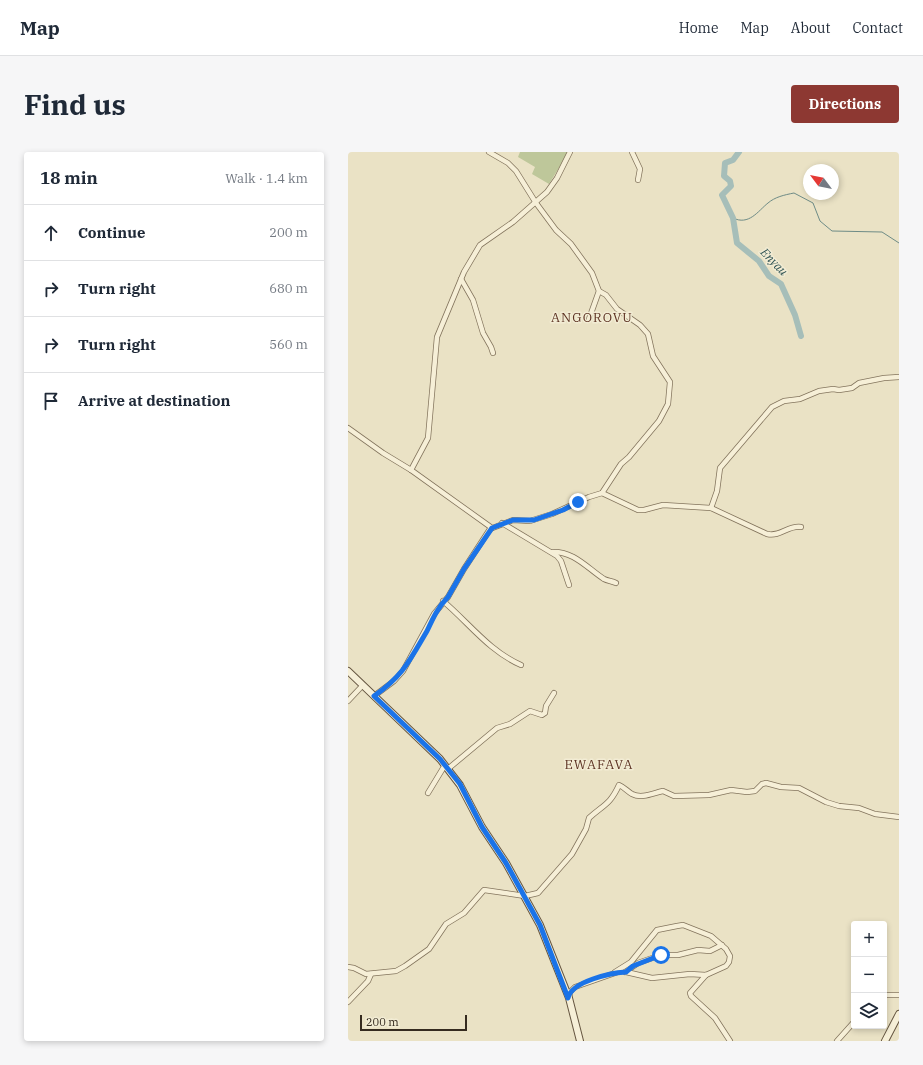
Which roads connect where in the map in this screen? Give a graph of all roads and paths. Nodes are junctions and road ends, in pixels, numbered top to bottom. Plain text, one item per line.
1 (489, 152) edge
2 (570, 152) edge
3 (632, 152) edge
4 (638, 180) dead end
5 (536, 203) junction
6 (461, 279) junction
7 (599, 290) junction
8 (589, 319) dead end
9 (492, 353) dead end
10 (899, 377) edge
11 (348, 428) edge
12 (411, 470) junction
13 (602, 493) junction
14 (711, 508) junction
15 (502, 523) junction
16 (492, 528) junction
17 (801, 528) dead end
18 (552, 552) junction
19 (616, 583) dead end
20 (569, 585) dead end
21 (443, 601) junction
22 (521, 665) dead end
23 (348, 671) edge
24 (363, 685) junction
25 (554, 693) dead end
26 (374, 696) junction
27 (348, 701) edge
28 (447, 766) junction
29 (428, 793) dead end
30 (899, 817) edge
31 (525, 896) junction
32 (722, 945) junction
33 (348, 967) edge
34 (615, 972) junction
35 (626, 972) junction
36 (371, 974) junction
37 (706, 975) junction
38 (887, 995) edge
39 (899, 995) edge
40 (568, 998) junction
41 (348, 1002) edge
42 (899, 1014) edge
43 (851, 1025) edge
44 (580, 1041) edge
45 (730, 1041) edge
46 (837, 1041) edge
47 (886, 1041) edge

1 - 5 street
2 - 5 street
3 - 4 street
5 - 6 street
5 - 7 street
6 - 9 street
6 - 12 street
7 - 8 street
7 - 13 street
10 - 14 street
11 - 12 street
12 - 16 street
13 - 14 street
13 - 15 street
14 - 17 street
15 - 16 street
15 - 18 street
16 - 21 street
18 - 19 street
18 - 20 street
21 - 22 street
21 - 26 street
23 - 24 street
24 - 26 street
24 - 27 street
25 - 28 street
26 - 28 street
28 - 29 street
28 - 31 street
30 - 31 street
31 - 36 street
31 - 40 street
32 - 34 street
32 - 35 street
32 - 37 street
33 - 36 street
34 - 35 street
34 - 40 street
35 - 37 street
36 - 41 street
37 - 45 street
38 - 39 street
40 - 44 street
42 - 47 street
43 - 46 street

